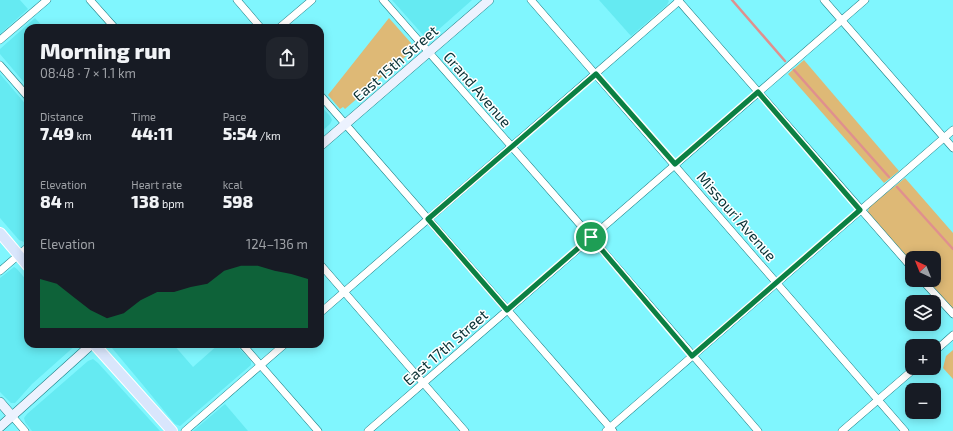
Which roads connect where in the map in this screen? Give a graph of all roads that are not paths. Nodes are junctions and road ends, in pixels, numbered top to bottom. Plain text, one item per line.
1 (47, 0) edge
2 (90, 0) edge
3 (237, 0) edge
4 (312, 0) edge
5 (383, 0) edge
6 (489, 0) edge
7 (532, 0) edge
8 (679, 0) edge
9 (824, 0) edge
10 (865, 0) edge
11 (842, 20) junction
12 (111, 24) edge
13 (258, 24) edge
14 (284, 24) edge
15 (0, 40) edge
16 (428, 52) junction
17 (0, 65) edge
18 (596, 74) junction
19 (24, 92) edge
20 (758, 92) junction
21 (324, 99) edge
22 (346, 124) junction
23 (953, 130) edge
24 (944, 138) junction
25 (324, 143) edge
26 (512, 147) junction
27 (953, 148) edge
28 (675, 164) junction
29 (860, 210) junction
30 (428, 219) junction
31 (0, 233) edge
32 (591, 237) junction
33 (24, 251) edge
34 (19, 255) junction
35 (905, 260) edge
36 (24, 261) edge
37 (324, 269) edge
38 (0, 271) edge
39 (777, 282) junction
40 (928, 287) edge
41 (344, 292) junction
42 (324, 310) edge
43 (507, 310) junction
44 (953, 314) edge
45 (953, 335) edge
46 (941, 346) edge
47 (88, 348) edge
48 (96, 348) edge
49 (245, 348) edge
50 (279, 348) edge
51 (692, 356) junction
52 (260, 365) junction
53 (908, 375) edge
54 (424, 383) junction
55 (878, 400) junction
56 (0, 402) edge
57 (12, 416) junction
58 (0, 427) edge
59 (609, 430) edge
60 (25, 431) edge
61 (172, 431) edge
62 (185, 431) edge
63 (318, 431) edge
64 (368, 431) edge
65 (465, 431) edge
66 (758, 431) edge
67 (842, 431) edge
68 (905, 431) edge

1 - 15 street
2 - 12 street
3 - 13 street
4 - 14 street
5 - 16 street, Grand Avenue
6 - 16 main road, East 15th Street
7 - 18 street, Missouri Avenue
8 - 18 street
8 - 20 street
9 - 11 street
10 - 11 street, East 17th Street
11 - 20 street, East 17th Street
11 - 24 street
16 - 22 main road, East 15th Street
16 - 26 street, Grand Avenue
17 - 19 street
18 - 26 street
18 - 28 street, Missouri Avenue
20 - 28 street, East 17th Street
20 - 29 street
21 - 22 street
22 - 25 main road, East 15th Street
22 - 30 street
23 - 24 street
24 - 27 street
24 - 29 street
26 - 30 street
26 - 32 street, Grand Avenue
28 - 32 street, East 17th Street
28 - 39 street, Missouri Avenue
29 - 35 street
29 - 39 street
30 - 41 street
30 - 43 street
31 - 34 main road
32 - 43 street, East 17th Street
32 - 51 street, Grand Avenue
33 - 34 street
34 - 36 main road
34 - 38 street
37 - 41 street
39 - 51 street
39 - 55 street, Missouri Avenue
40 - 44 street
41 - 42 street
41 - 54 street
43 - 54 street, East 17th Street
43 - 59 street
45 - 46 street
47 - 57 main road
48 - 61 main road
49 - 52 street
50 - 52 street
51 - 59 street
51 - 66 street, Grand Avenue
52 - 62 street
52 - 63 street
53 - 55 street
54 - 64 street, East 17th Street
54 - 65 street
55 - 67 street
55 - 68 street, Missouri Avenue
56 - 57 main road
57 - 58 main road
57 - 60 street

